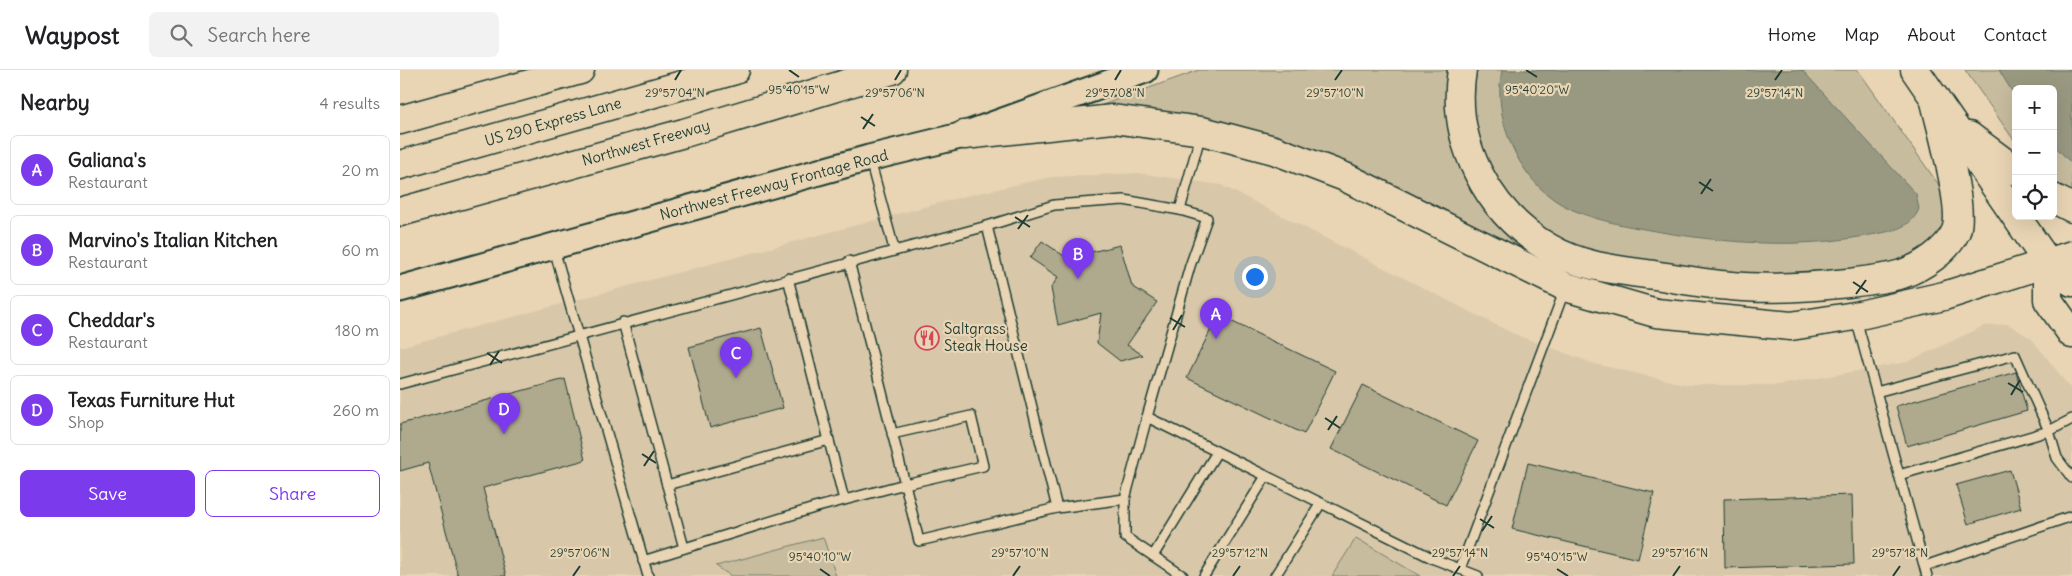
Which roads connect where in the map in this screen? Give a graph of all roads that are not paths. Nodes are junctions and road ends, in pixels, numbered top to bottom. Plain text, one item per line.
1 (580, 70) edge
2 (736, 70) edge
3 (892, 70) edge
4 (1146, 70) edge
5 (1462, 70) edge
6 (1915, 70) edge
7 (1934, 97) junction
8 (400, 120) edge
9 (1951, 122) junction
10 (1202, 131) junction
11 (964, 134) junction
12 (869, 158) junction
13 (400, 165) edge
14 (2012, 168) edge
15 (2057, 200) edge
16 (2072, 208) edge
17 (1180, 210) junction
18 (400, 212) edge
19 (987, 226) junction
20 (553, 246) junction
21 (894, 249) junction
22 (2060, 259) edge
23 (848, 262) junction
24 (788, 278) junction
25 (2072, 282) edge
26 (1566, 287) junction
27 (400, 289) edge
28 (1855, 316) junction
29 (623, 322) junction
30 (578, 334) junction
31 (2072, 334) edge
32 (400, 384) edge
33 (1876, 392) junction
34 (1147, 417) junction
35 (2072, 419) edge
36 (2049, 431) junction
37 (892, 434) junction
38 (829, 440) junction
39 (1217, 452) junction
40 (1899, 475) junction
41 (1266, 476) junction
42 (2072, 478) edge
43 (905, 484) junction
44 (667, 485) junction
45 (1125, 499) junction
46 (844, 500) junction
47 (1321, 503) junction
48 (1058, 508) junction
49 (2072, 516) edge
50 (684, 548) junction
51 (1153, 556) junction
52 (643, 561) junction
53 (1924, 566) junction
54 (1460, 569) junction
55 (648, 576) edge
56 (1184, 576) edge
57 (1204, 576) edge
58 (1275, 576) edge
59 (1478, 576) edge
60 (1927, 576) edge

1 - 8 main road
2 - 13 main road, US 290 Express Lane
3 - 18 main road, Northwest Freeway
4 - 11 main road, Northwest Freeway Frontage Road
5 - 7 main road
6 - 7 main road
7 - 9 main road
9 - 14 main road
9 - 22 main road
10 - 11 main road
10 - 17 lane
10 - 26 main road
11 - 12 main road, Northwest Freeway Frontage Road
12 - 20 main road, Northwest Freeway Frontage Road
12 - 21 lane
15 - 16 main road
17 - 19 lane
17 - 34 lane
19 - 21 lane
19 - 48 lane
20 - 27 main road, Northwest Freeway Frontage Road
20 - 30 lane
21 - 23 lane
22 - 25 main road
22 - 28 main road
22 - 31 main road
23 - 24 lane
23 - 37 lane
24 - 29 lane
24 - 38 lane
26 - 28 main road
26 - 54 lane
28 - 33 lane
29 - 30 lane
29 - 44 lane
30 - 32 lane
30 - 52 lane
33 - 36 lane
33 - 40 lane
34 - 39 lane
34 - 45 lane
35 - 36 lane
36 - 40 lane
36 - 42 lane
37 - 43 lane
37 - 43 lane
38 - 44 lane
38 - 46 lane
39 - 41 lane
39 - 51 lane
40 - 53 lane
41 - 47 lane
41 - 57 lane
43 - 46 lane
43 - 48 lane
44 - 50 lane
45 - 48 lane
45 - 51 lane
46 - 50 lane
47 - 54 lane
47 - 58 lane
49 - 53 lane
50 - 52 lane
51 - 56 lane
52 - 55 lane
53 - 60 lane
54 - 59 lane

